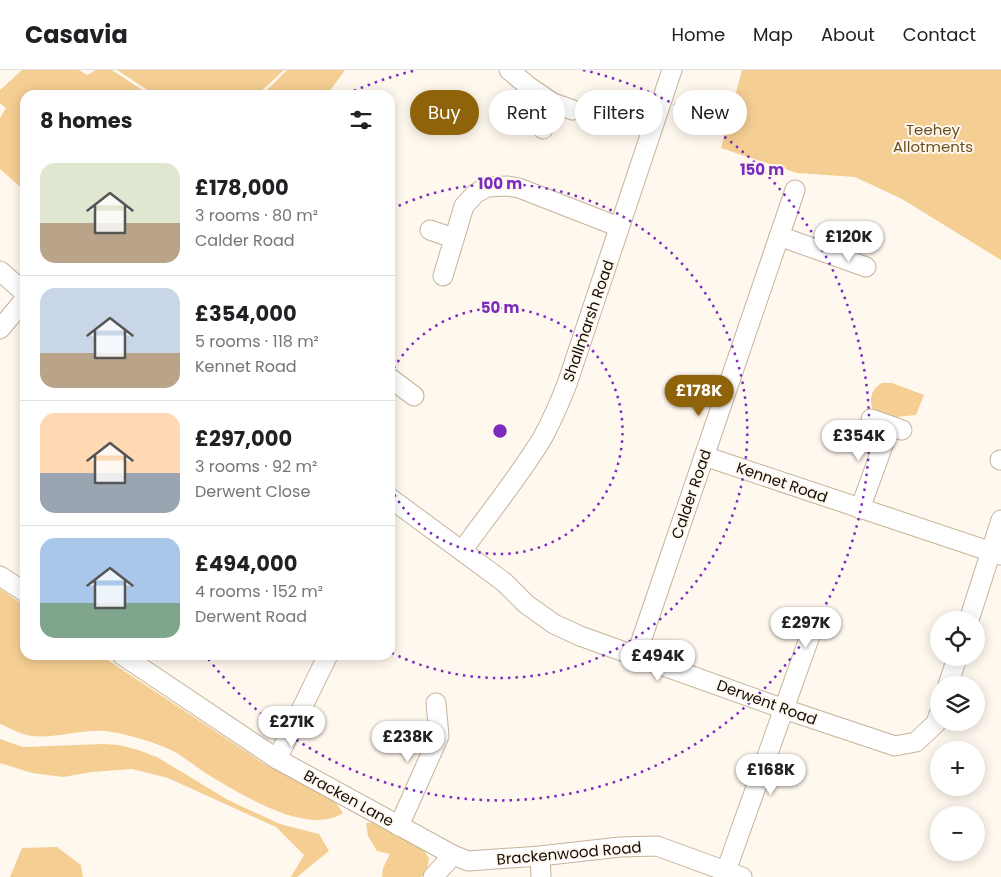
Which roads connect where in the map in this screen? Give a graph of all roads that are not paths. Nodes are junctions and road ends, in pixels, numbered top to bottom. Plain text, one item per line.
1 (510, 70) edge
2 (672, 70) edge
3 (534, 90) edge
4 (565, 107) edge
5 (573, 110) dead end
6 (795, 190) dead end
7 (619, 227) junction
8 (430, 230) dead end
9 (779, 236) junction
10 (453, 238) junction
11 (866, 268) dead end
12 (0, 272) edge
13 (443, 276) dead end
14 (20, 289) edge
15 (20, 305) edge
16 (0, 329) edge
17 (871, 419) dead end
18 (704, 456) junction
19 (395, 502) edge
20 (860, 509) junction
21 (1001, 520) edge
22 (462, 551) junction
23 (996, 554) edge
24 (0, 576) edge
25 (20, 589) edge
26 (973, 611) edge
27 (812, 633) dead end
28 (636, 656) junction
29 (129, 660) edge
30 (326, 660) edge
31 (436, 703) dead end
32 (784, 709) junction
33 (930, 729) edge
34 (277, 759) junction
35 (399, 826) junction
36 (453, 855) junction
37 (540, 856) junction
38 (734, 874) edge
39 (433, 877) edge
40 (541, 877) edge

1 - 3 street
2 - 7 street, Shallmarsh Road
4 - 5 street
6 - 9 street, Calder Road
7 - 10 street
7 - 22 street, Shallmarsh Road
8 - 10 street
9 - 11 street
9 - 18 street, Calder Road
10 - 13 street
12 - 14 street
15 - 16 street
17 - 20 street
18 - 20 street, Kennet Road
18 - 28 street, Calder Road
19 - 22 street, Derwent Road
20 - 23 street, Kennet Road
21 - 23 street
22 - 28 street, Derwent Road
23 - 26 street
24 - 25 street
27 - 32 street
28 - 32 street, Derwent Road
29 - 34 street, Bracken Lane
30 - 34 street
31 - 35 street
32 - 33 street, Derwent Road
32 - 38 street
34 - 35 street, Bracken Lane
35 - 36 street, Bracken Lane
36 - 37 street, Brackenwood Road
36 - 39 street
37 - 38 street, Brackenwood Road
37 - 40 street

